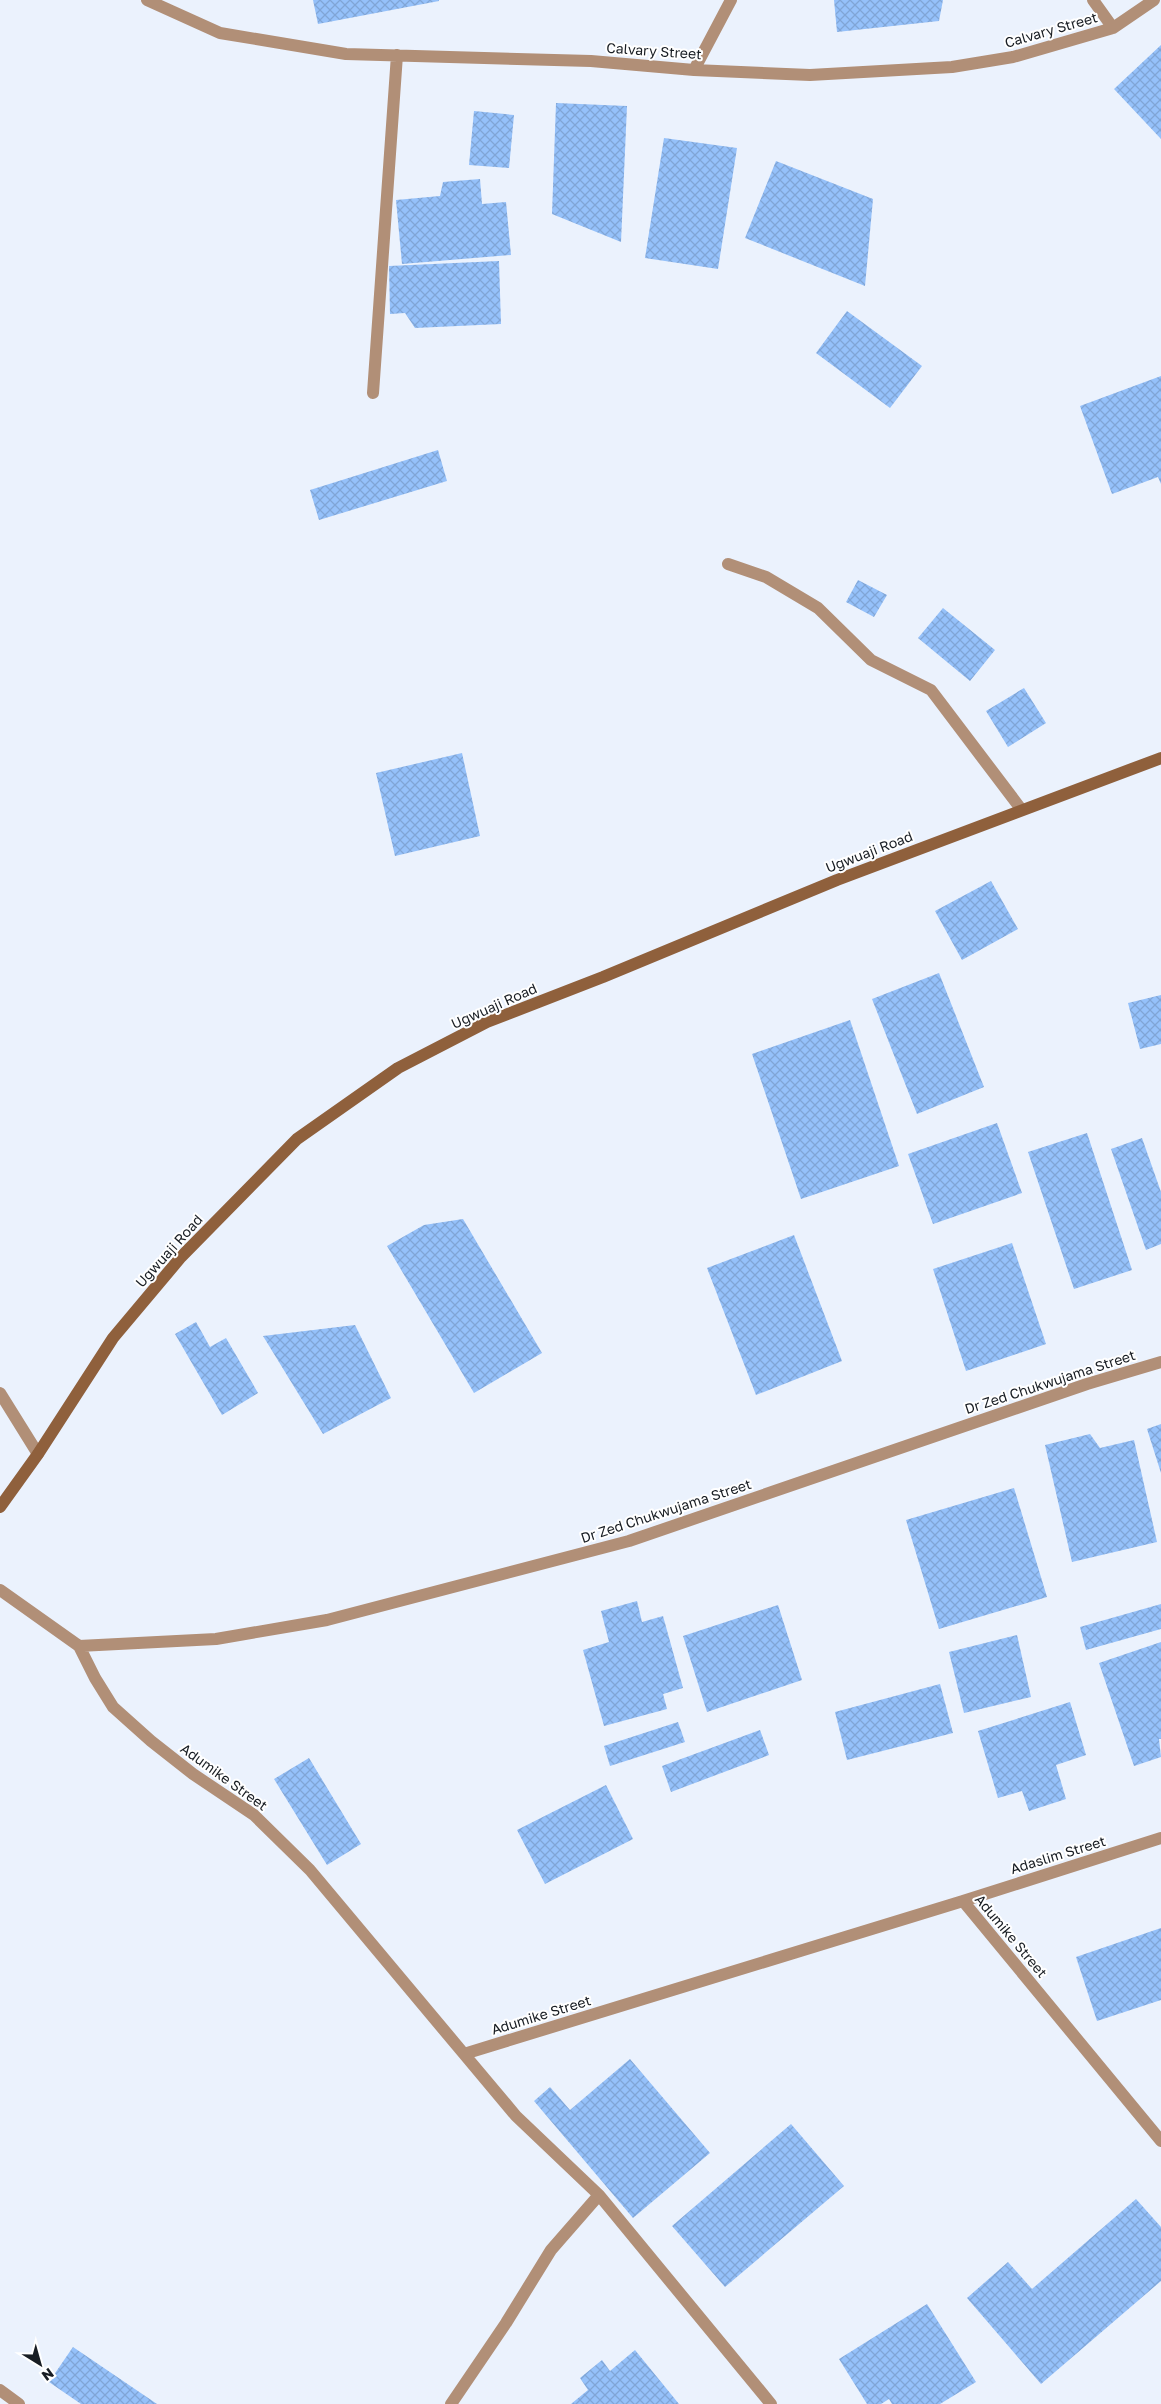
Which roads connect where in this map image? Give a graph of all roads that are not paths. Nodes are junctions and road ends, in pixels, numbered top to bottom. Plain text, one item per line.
1 (147, 0) edge
2 (731, 0) edge
3 (1093, 0) edge
4 (1154, 0) edge
5 (1113, 28) junction
6 (397, 55) junction
7 (694, 70) junction
8 (373, 393) dead end
9 (728, 564) dead end
10 (1161, 758) edge
11 (1021, 809) junction
12 (1161, 1362) edge
13 (0, 1393) edge
14 (38, 1454) junction
15 (0, 1507) edge
16 (0, 1590) edge
17 (79, 1646) junction
18 (1161, 1838) edge
19 (963, 1901) junction
20 (464, 2054) junction
21 (1161, 2141) edge
22 (599, 2195) junction
23 (0, 2390) edge
24 (18, 2404) edge
25 (451, 2404) edge
26 (772, 2404) edge

1 - 6 street, Calvary Street
2 - 7 street
3 - 5 street
4 - 5 street, Calvary Street
5 - 7 street, Calvary Street
6 - 7 street, Calvary Street
6 - 8 street
9 - 11 street
10 - 11 main road, Ugwuaji Road
11 - 14 main road, Ugwuaji Road
12 - 17 street, Dr Zed Chukwujama Street
13 - 14 street
14 - 15 main road, Ugwuaji Road
16 - 17 street, Adumike Street
17 - 20 street, Adumike Street
18 - 19 street, Adaslim Street
19 - 20 street, Adumike Street
19 - 21 street, Adumike Street
20 - 22 street
22 - 25 street
22 - 26 street
23 - 24 street

